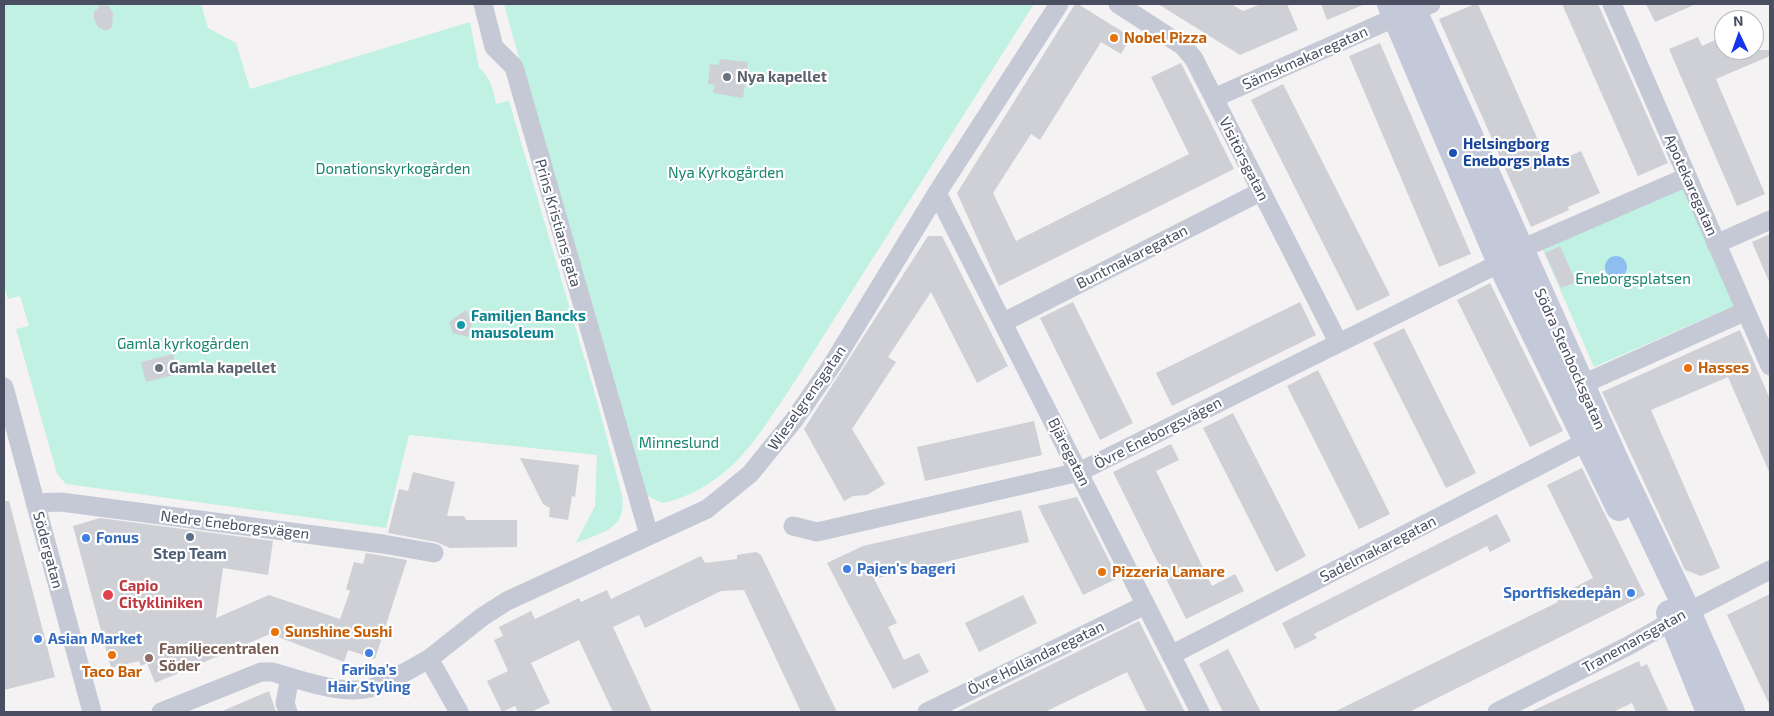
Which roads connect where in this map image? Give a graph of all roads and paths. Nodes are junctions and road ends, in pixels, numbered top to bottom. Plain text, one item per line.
1 (483, 4) edge
2 (1059, 4) edge
3 (1118, 4) edge
4 (1612, 4) edge
5 (1408, 8) edge
6 (1214, 98) junction
7 (1687, 177) junction
8 (1260, 192) junction
9 (937, 193) junction
10 (1770, 220) edge
11 (1716, 244) junction
12 (1511, 256) junction
13 (1746, 311) junction
14 (1004, 322) junction
15 (1338, 342) junction
16 (1770, 366) edge
17 (4, 387) edge
18 (1572, 389) junction
19 (1585, 442) junction
20 (1079, 472) junction
21 (35, 503) junction
22 (792, 526) dead end
23 (649, 535) junction
24 (434, 553) dead end
25 (1770, 570) edge
26 (1145, 605) junction
27 (1680, 617) junction
28 (1171, 656) junction
29 (428, 659) junction
30 (290, 677) junction
31 (92, 712) edge
32 (161, 712) edge
33 (288, 712) edge
34 (460, 712) edge
35 (927, 712) edge
36 (1200, 712) edge
37 (1497, 712) edge
38 (1709, 712) edge
39 (1732, 712) edge

1 - 23 street, Prins Kristians gata
2 - 9 street, Wieselgrensgatan
3 - 6 street, Visitörsgatan
4 - 7 street, Apotekaregatan
5 - 6 street, Sämskmakaregatan
5 - 12 main road, Södra Stenbocksgatan
6 - 8 street, Visitörsgatan
7 - 11 street, Apotekaregatan
7 - 12 street
8 - 14 street, Buntmakaregatan
8 - 15 street, Visitörsgatan
9 - 14 street, Bjäregatan
9 - 23 street, Wieselgrensgatan
10 - 11 street
11 - 13 street, Apotekaregatan
12 - 15 street, Övre Eneborgsvägen
12 - 18 main road, Södra Stenbocksgatan
13 - 16 street, Apotekaregatan
13 - 18 street
14 - 20 street, Bjäregatan
15 - 20 street, Övre Eneborgsvägen
17 - 21 street, Södergatan
18 - 19 main road, Södra Stenbocksgatan
18 - 27 main road, Södra Stenbocksgatan
19 - 27 main road, Södra Stenbocksgatan
19 - 28 street, Sadelmakaregatan
20 - 22 street, Övre Eneborgsvägen
20 - 26 street, Bjäregatan
21 - 24 street, Nedre Eneborgsvägen
21 - 31 street, Södergatan
23 - 29 street, Wieselgrensgatan
25 - 27 street, Tranemansgatan
26 - 28 street, Bjäregatan
26 - 35 street, Övre Holländaregatan
27 - 37 street, Tranemansgatan
27 - 38 main road, Södra Stenbocksgatan
27 - 39 main road, Södra Stenbocksgatan
28 - 36 street, Bjäregatan
29 - 30 street, Wieselgrensgatan
29 - 34 street
30 - 32 street, Wieselgrensgatan
30 - 33 street

